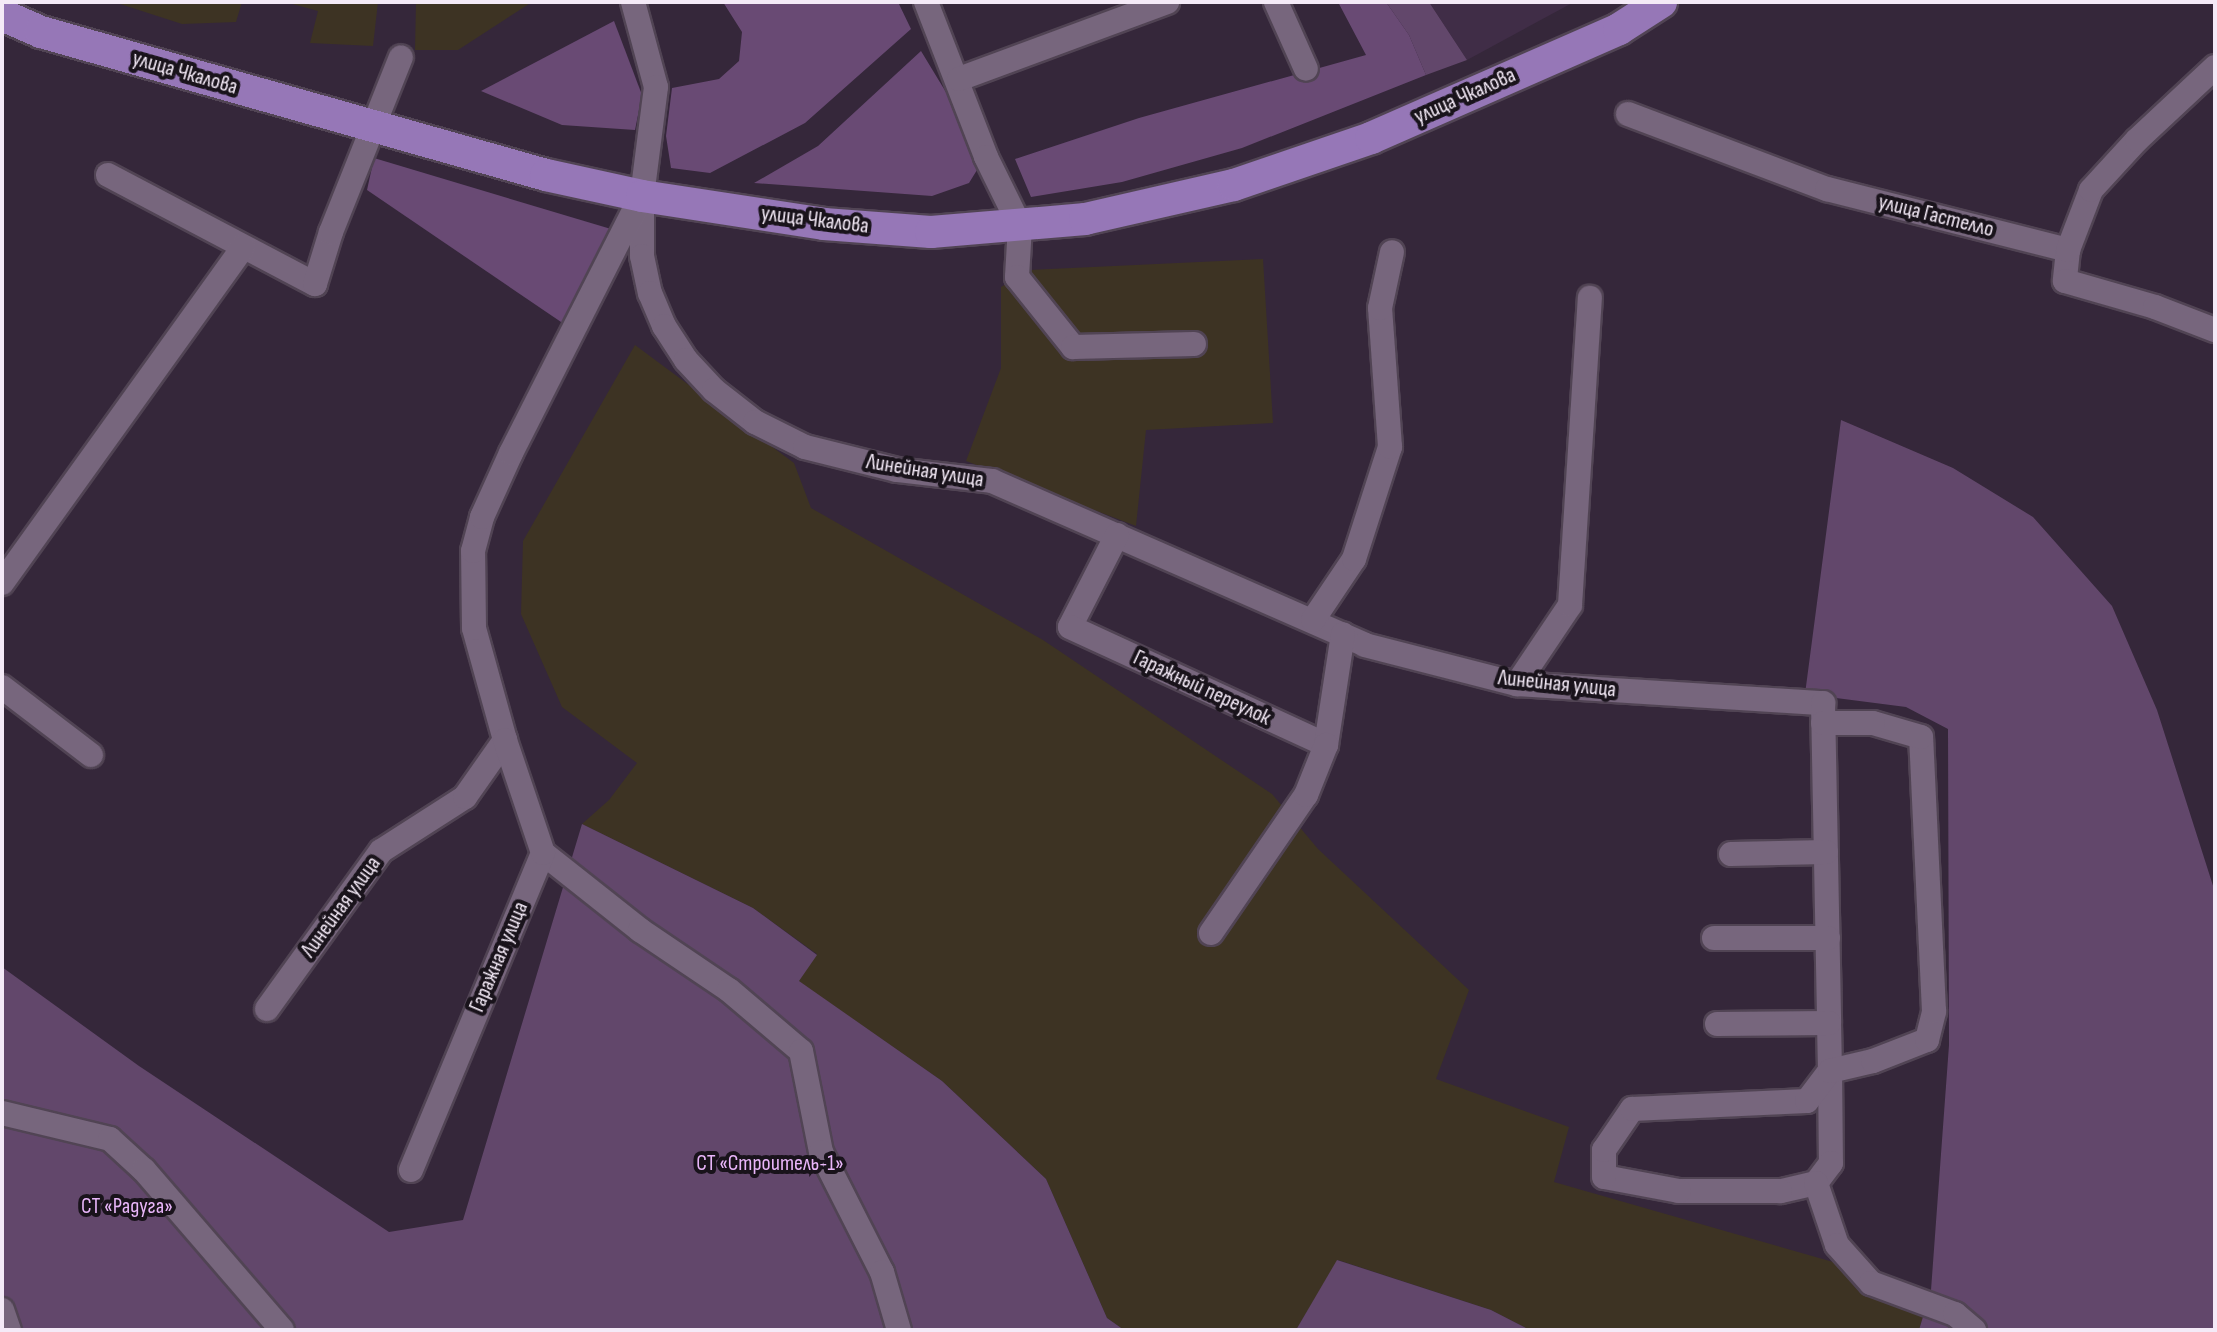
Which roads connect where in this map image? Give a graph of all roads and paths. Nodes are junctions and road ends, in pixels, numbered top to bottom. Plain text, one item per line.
1 (633, 2) edge
2 (926, 2) edge
3 (1167, 2) edge
4 (1276, 2) edge
5 (1661, 2) edge
6 (2, 15) edge
7 (401, 57) dead end
8 (2215, 67) edge
9 (1306, 69) dead end
10 (959, 79) junction
11 (1628, 114) dead end
12 (372, 126) junction
13 (108, 175) dead end
14 (642, 196) junction
15 (1020, 226) junction
16 (243, 248) junction
17 (2068, 250) junction
18 (1392, 252) dead end
19 (1590, 298) dead end
20 (2215, 330) edge
21 (1194, 344) dead end
22 (1117, 535) junction
23 (2, 583) edge
24 (1313, 620) junction
25 (1343, 634) junction
26 (1517, 684) junction
27 (2, 687) edge
28 (1823, 723) junction
29 (505, 740) junction
30 (1326, 745) junction
31 (91, 755) dead end
32 (1826, 852) junction
33 (543, 853) junction
34 (1731, 854) dead end
35 (1211, 933) dead end
36 (1714, 938) dead end
37 (1828, 938) junction
38 (267, 1009) dead end
39 (1829, 1023) junction
40 (1717, 1024) dead end
41 (1830, 1071) junction
42 (2, 1113) edge
43 (411, 1170) dead end
44 (1816, 1183) junction
45 (2, 1310) edge
46 (9, 1330) edge
47 (282, 1330) edge
48 (899, 1330) edge
49 (1974, 1330) edge

1 - 14 street
2 - 10 street
3 - 10 street
4 - 9 street
5 - 15 main road, улица Чкалова
6 - 12 main road, улица Чкалова
7 - 12 street
8 - 17 street
10 - 15 street
11 - 17 street, улица Гастелло
12 - 14 main road, улица Чкалова
12 - 16 street
13 - 16 street
14 - 15 main road, улица Чкалова
14 - 22 street, Линейная улица
14 - 29 street
15 - 21 street
16 - 23 street
17 - 20 street
18 - 24 street
19 - 26 street
22 - 24 street, Линейная улица
22 - 30 street, Гаражный переулок
24 - 25 street, Линейная улица
25 - 26 street, Линейная улица
25 - 30 street
26 - 28 street, Линейная улица
27 - 31 street
28 - 32 street
28 - 41 street
29 - 33 street
29 - 38 street, Линейная улица
30 - 35 street
32 - 34 street
32 - 37 street
33 - 43 street, Гаражная улица
33 - 48 street
36 - 37 street
37 - 39 street
39 - 40 street
39 - 41 street
41 - 44 street
41 - 44 street
42 - 47 street
44 - 49 street
45 - 46 street

